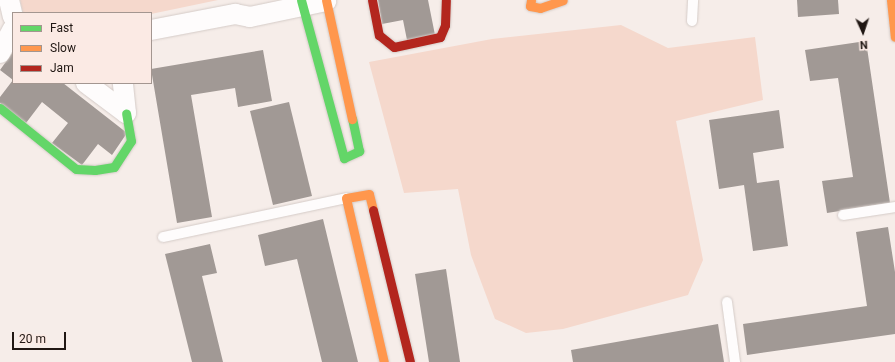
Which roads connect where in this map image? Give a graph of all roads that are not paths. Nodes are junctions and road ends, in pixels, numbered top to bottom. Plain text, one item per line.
1 (8, 0) edge
2 (266, 0) edge
3 (372, 0) edge
4 (446, 0) edge
5 (563, 0) edge
6 (693, 0) edge
7 (890, 0) edge
8 (326, 1) edge
9 (531, 3) edge
10 (302, 4) edge
11 (12, 14) edge
12 (235, 14) junction
13 (692, 21) dead end
14 (152, 30) edge
15 (12, 31) edge
16 (895, 36) edge
17 (0, 53) edge
18 (87, 84) edge
19 (123, 84) edge
20 (0, 108) edge
21 (126, 112) junction
22 (346, 198) junction
23 (895, 207) edge
24 (843, 215) dead end
25 (163, 236) dead end
26 (727, 302) dead end
27 (384, 362) edge
28 (410, 362) edge
29 (735, 362) edge

1 - 11 street
2 - 12 street
3 - 4 street
5 - 9 street
6 - 13 lane
7 - 16 street
8 - 10 street
8 - 10 street
10 - 12 street
12 - 14 street
15 - 17 street
18 - 21 street
19 - 21 street
20 - 21 street
22 - 25 lane
22 - 27 street
22 - 28 street
23 - 24 lane
26 - 29 lane

